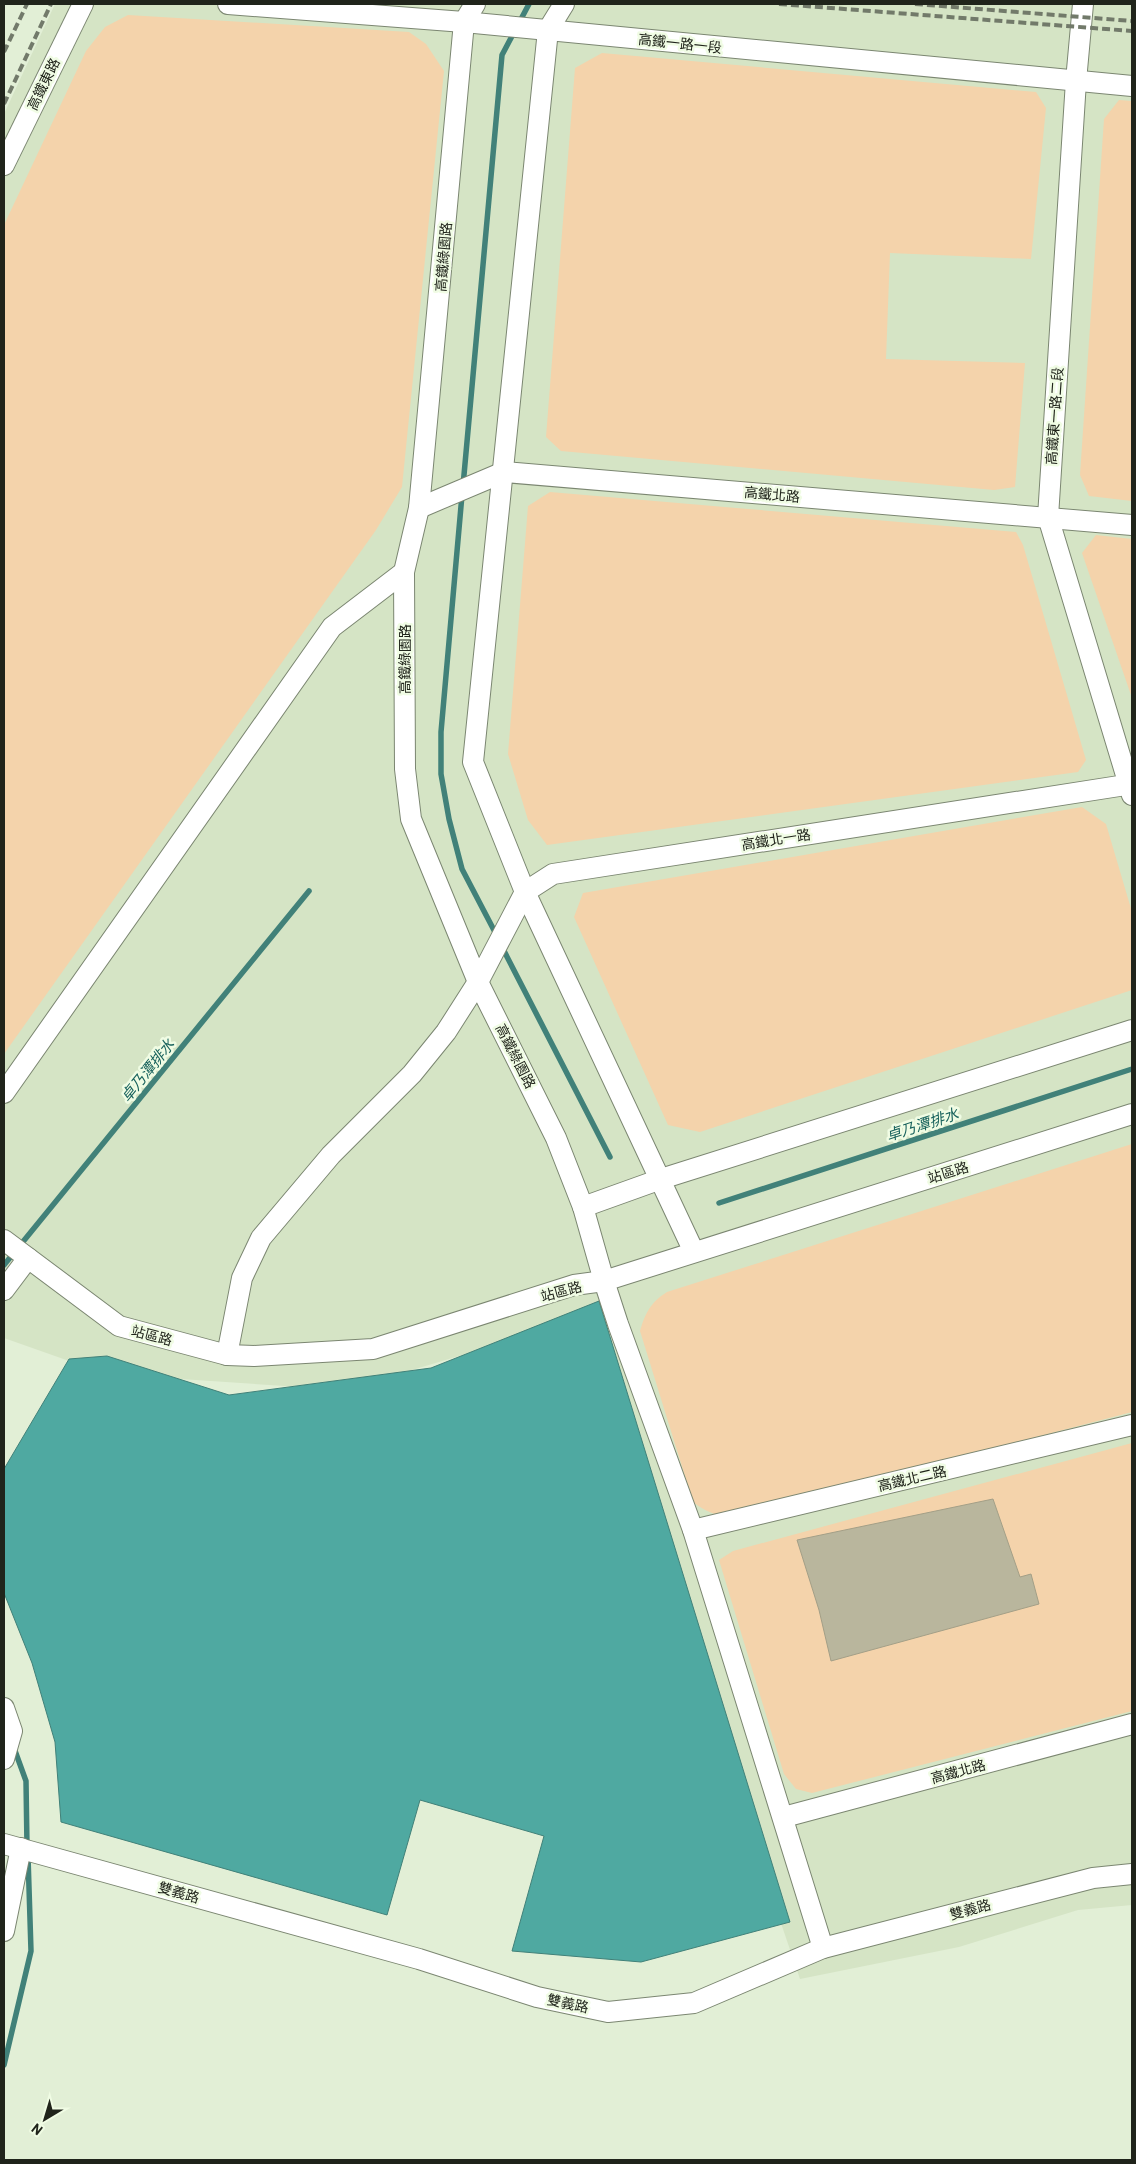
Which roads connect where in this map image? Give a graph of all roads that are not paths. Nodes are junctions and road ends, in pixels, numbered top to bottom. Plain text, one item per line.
1 (83, 4) edge
2 (228, 4) edge
3 (475, 4) edge
4 (564, 4) edge
5 (1082, 13) edge
6 (464, 22) junction
7 (548, 30) junction
8 (1076, 81) junction
9 (1132, 86) edge
10 (4, 165) edge
11 (504, 472) junction
12 (420, 508) junction
13 (1048, 517) junction
14 (1132, 524) edge
15 (404, 572) junction
16 (1131, 788) edge
17 (525, 892) junction
18 (478, 982) junction
19 (1132, 1030) edge
20 (4, 1093) edge
21 (1132, 1114) edge
22 (661, 1178) junction
23 (583, 1207) junction
24 (16, 1249) edge
25 (694, 1252) junction
26 (604, 1282) junction
27 (4, 1290) edge
28 (227, 1355) junction
29 (1132, 1425) edge
30 (693, 1530) junction
31 (4, 1708) edge
32 (1132, 1724) edge
33 (4, 1759) edge
34 (784, 1817) junction
35 (12, 1846) edge
36 (1132, 1874) edge
37 (4, 1931) edge
38 (823, 1948) junction

1 - 10 street, 高鐵東路
2 - 6 street, 高鐵一路一段
3 - 6 street, 高鐵綠園路
4 - 7 street
5 - 8 street, 高鐵東一路二段
6 - 7 street, 高鐵一路一段
6 - 12 street, 高鐵綠園路
7 - 8 street, 高鐵一路一段
7 - 11 street
8 - 9 street, 高鐵一路一段
8 - 13 street, 高鐵東一路二段
11 - 12 street, 高鐵北路
11 - 13 street, 高鐵北路
11 - 17 street
12 - 15 street, 高鐵綠園路
13 - 14 street, 高鐵北路
13 - 16 street, 高鐵東一路二段
15 - 18 street, 高鐵綠園路
15 - 20 street
16 - 17 street, 高鐵北一路
17 - 18 street, 高鐵北一路
17 - 22 street
18 - 23 street, 高鐵綠園路
18 - 28 street, 高鐵北一路
19 - 22 street
21 - 25 street, 站區路
22 - 23 street
22 - 25 street
23 - 26 street, 高鐵綠園路
24 - 27 street
24 - 28 street, 站區路
25 - 26 street, 站區路
26 - 28 street, 站區路
26 - 30 street, 高鐵綠園路
29 - 30 street, 高鐵北二路
30 - 34 street, 高鐵綠園路
31 - 33 street
32 - 34 street, 高鐵北路
34 - 38 street, 高鐵綠園路
35 - 37 street
35 - 38 street, 雙義路
36 - 38 street, 雙義路

